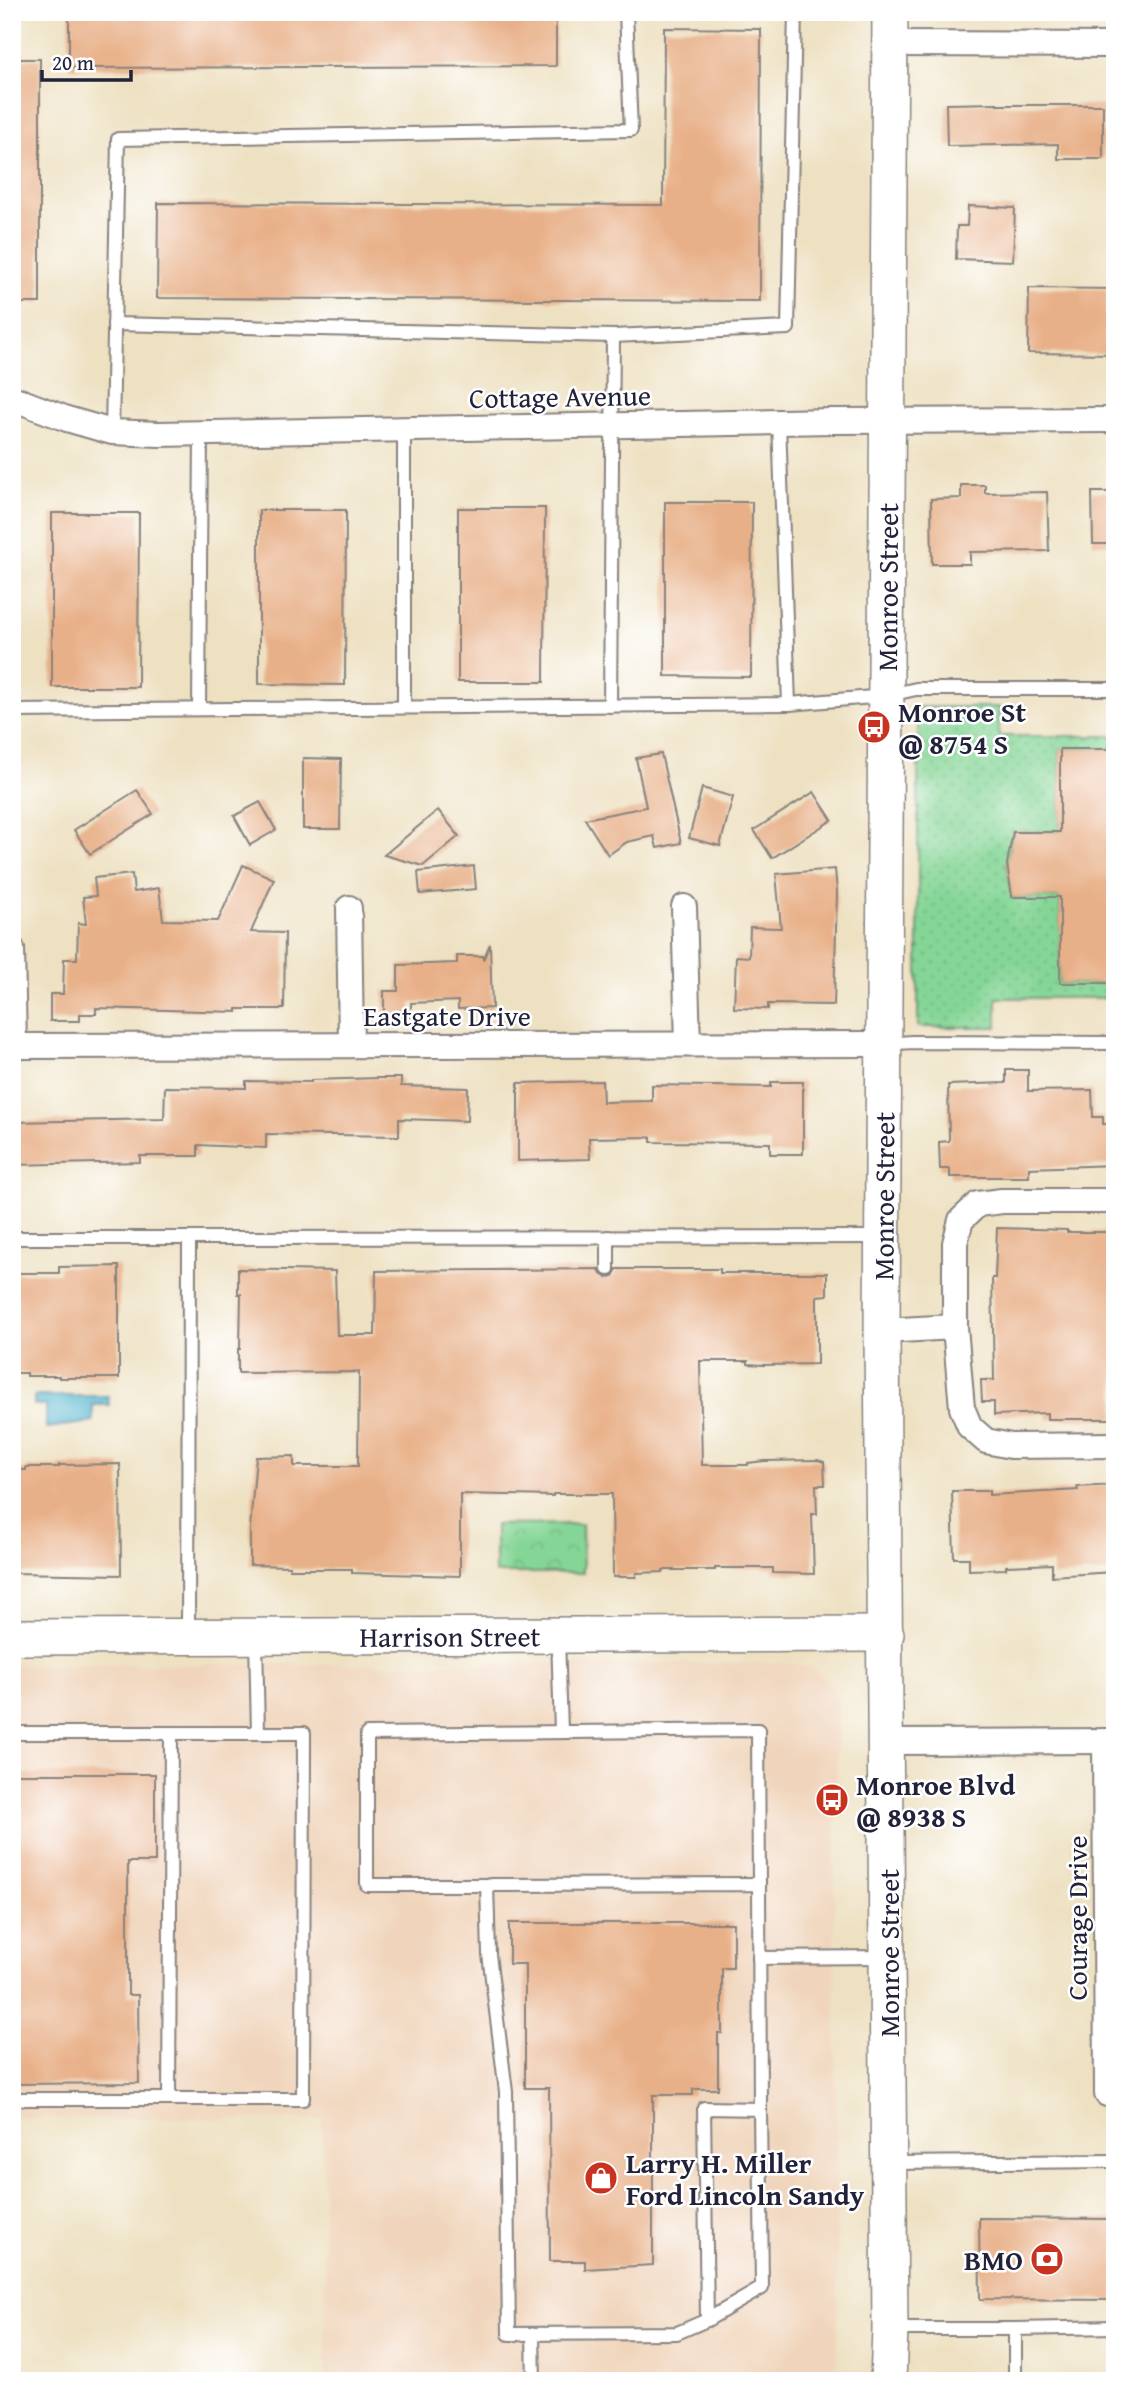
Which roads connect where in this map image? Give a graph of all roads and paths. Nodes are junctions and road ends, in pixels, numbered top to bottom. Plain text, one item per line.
1 (626, 12) edge
2 (794, 12) edge
3 (891, 28) edge
4 (1115, 45) edge
5 (114, 324) junction
6 (613, 336) junction
7 (12, 398) edge
8 (1115, 420) edge
9 (887, 421) junction
10 (779, 422) junction
11 (612, 425) junction
12 (404, 429) junction
13 (112, 432) junction
14 (201, 433) junction
15 (1115, 689) edge
16 (885, 696) junction
17 (789, 705) junction
18 (610, 706) junction
19 (404, 707) junction
20 (199, 709) junction
21 (12, 711) edge
22 (684, 907) dead end
23 (349, 908) dead end
24 (12, 949) edge
25 (1115, 1043) edge
26 (688, 1044) junction
27 (883, 1044) junction
28 (351, 1045) junction
29 (13, 1046) edge
30 (1115, 1201) edge
31 (608, 1237) junction
32 (884, 1237) junction
33 (12, 1238) edge
34 (188, 1238) junction
35 (608, 1269) dead end
36 (956, 1326) junction
37 (882, 1331) junction
38 (1115, 1446) edge
39 (886, 1634) junction
40 (188, 1636) junction
41 (12, 1637) edge
42 (256, 1637) junction
43 (558, 1637) junction
44 (561, 1731) junction
45 (171, 1732) junction
46 (258, 1732) junction
47 (12, 1733) edge
48 (1110, 1741) edge
49 (887, 1742) junction
50 (759, 1884) junction
51 (487, 1885) junction
52 (888, 1957) junction
53 (759, 1958) junction
54 (1107, 2094) dead end
55 (12, 2099) edge
56 (169, 2099) junction
57 (760, 2109) junction
58 (1115, 2161) edge
59 (889, 2163) junction
60 (706, 2320) junction
61 (1115, 2327) edge
62 (890, 2329) junction
63 (1015, 2329) junction
64 (533, 2334) junction
65 (534, 2381) edge
66 (888, 2381) edge
67 (1015, 2381) edge

1 - 5 lane
2 - 6 lane
3 - 4 street
3 - 9 street, Monroe Street
5 - 6 lane
5 - 13 lane
6 - 11 lane
7 - 13 street, Cottage Avenue
8 - 9 street, Cottage Avenue
9 - 10 street, Cottage Avenue
9 - 16 street, Monroe Street
10 - 11 street, Cottage Avenue
10 - 17 lane
11 - 12 street, Cottage Avenue
11 - 18 lane
12 - 14 street, Cottage Avenue
12 - 19 lane
13 - 14 street, Cottage Avenue
14 - 20 lane
15 - 16 lane
16 - 17 lane
16 - 27 street, Monroe Street
17 - 18 lane
18 - 19 lane
19 - 20 lane
20 - 21 lane
22 - 26 street
23 - 28 street
24 - 29 street
25 - 27 lane
26 - 27 street, Eastgate Drive
26 - 28 street, Eastgate Drive
27 - 32 street, Monroe Street
28 - 29 street, Eastgate Drive
30 - 36 street
31 - 32 lane
31 - 34 lane
31 - 35 lane
32 - 37 street, Monroe Street
33 - 34 lane
34 - 40 lane
36 - 37 street
36 - 38 street
37 - 39 street, Monroe Street
39 - 43 street, Harrison Street
39 - 49 street, Monroe Street
40 - 41 street, Harrison Street
40 - 42 street, Harrison Street
42 - 43 street, Harrison Street
42 - 46 lane
43 - 44 lane
44 - 50 lane
44 - 51 lane
45 - 46 lane
45 - 47 lane
45 - 56 lane
46 - 56 lane
48 - 49 street
48 - 54 street, Courage Drive
49 - 52 street, Monroe Street
50 - 51 lane
50 - 53 lane
51 - 64 lane
52 - 53 lane
52 - 59 street, Monroe Street
53 - 57 lane
55 - 56 lane
57 - 60 lane
57 - 60 lane
58 - 59 lane
59 - 62 street, Monroe Street
60 - 64 lane
61 - 63 lane
62 - 63 lane
62 - 66 street, Monroe Street
63 - 67 lane
64 - 65 lane

